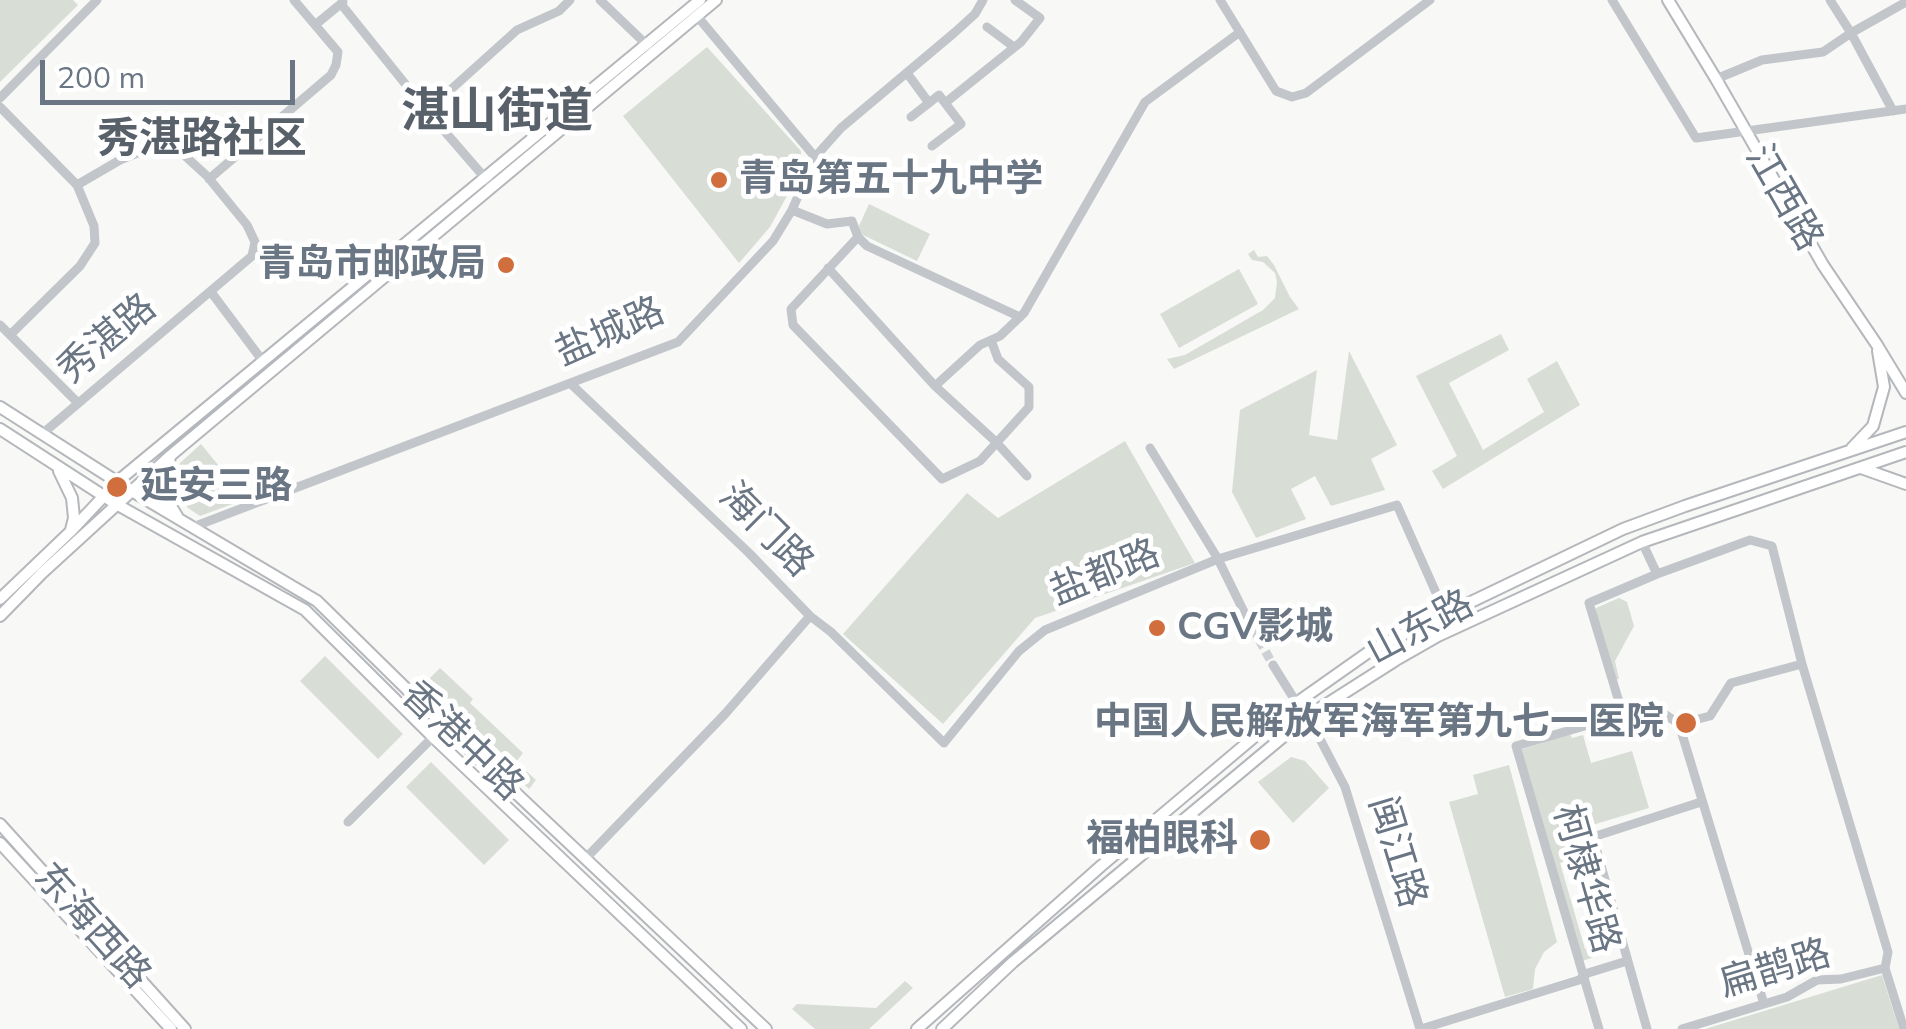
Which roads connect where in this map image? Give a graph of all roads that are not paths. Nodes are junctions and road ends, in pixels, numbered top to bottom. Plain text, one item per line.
1 (294, 0) edge
2 (570, 0) edge
3 (600, 0) edge
4 (700, 0) edge
5 (716, 0) edge
6 (983, 0) edge
7 (1016, 0) edge
8 (1220, 0) edge
9 (1430, 0) edge
10 (1612, 0) edge
11 (1668, 0) edge
12 (1830, 0) edge
13 (91, 2) edge
14 (343, 2) edge
15 (1906, 2) edge
16 (697, 16) junction
17 (311, 20) junction
18 (987, 27) dead end
19 (1240, 32) junction
20 (1850, 33) junction
21 (649, 47) junction
22 (1014, 48) junction
23 (906, 73) junction
24 (1716, 78) junction
25 (0, 98) edge
26 (928, 103) junction
27 (944, 103) junction
28 (0, 107) edge
29 (1906, 109) edge
30 (427, 111) junction
31 (1893, 111) junction
32 (911, 117) dead end
33 (1744, 130) junction
34 (932, 146) dead end
35 (815, 157) junction
36 (209, 179) junction
37 (488, 182) junction
38 (77, 186) junction
39 (792, 210) junction
40 (858, 237) junction
41 (828, 268) junction
42 (211, 292) junction
43 (1020, 317) junction
44 (0, 326) edge
45 (10, 335) junction
46 (992, 340) junction
47 (1877, 345) junction
48 (262, 360) junction
49 (1906, 376) edge
50 (571, 384) junction
51 (935, 386) junction
52 (1906, 393) edge
53 (77, 402) junction
54 (0, 407) edge
55 (0, 429) edge
56 (1906, 432) edge
57 (42, 434) junction
58 (996, 442) junction
59 (1150, 448) dead end
60 (1847, 452) junction
61 (1906, 452) edge
62 (170, 456) junction
63 (56, 466) junction
64 (1860, 468) junction
65 (1027, 476) dead end
66 (118, 481) junction
67 (1906, 484) edge
68 (130, 490) junction
69 (103, 496) junction
70 (116, 504) junction
71 (178, 518) junction
72 (193, 527) junction
73 (70, 532) junction
74 (1642, 542) junction
75 (1218, 559) junction
76 (1656, 574) junction
77 (0, 599) edge
78 (1445, 613) junction
79 (0, 616) edge
80 (810, 616) junction
81 (1246, 616) tunnel mouth
82 (1273, 664) tunnel mouth
83 (1802, 664) junction
84 (1296, 702) junction
85 (1623, 715) junction
86 (1308, 716) junction
87 (1679, 724) junction
88 (433, 737) junction
89 (1701, 802) junction
90 (348, 822) dead end
91 (0, 824) edge
92 (0, 843) edge
93 (586, 858) junction
94 (1627, 961) junction
95 (1886, 968) junction
96 (1583, 977) junction
97 (1764, 1004) junction
98 (171, 1029) edge
99 (184, 1029) edge
100 (741, 1029) edge
101 (766, 1029) edge
102 (916, 1029) edge
103 (942, 1029) edge
104 (1421, 1029) edge
105 (1599, 1029) edge
106 (1647, 1029) edge
107 (1682, 1029) edge
108 (1904, 1029) edge

1 - 17 street
2 - 30 street
3 - 21 street
4 - 21 main road
5 - 16 main road
6 - 23 street, 盐城路
7 - 22 street
8 - 19 street
9 - 19 street
10 - 33 street
11 - 24 main road, 江西路
12 - 20 street
13 - 25 street
14 - 17 street
14 - 30 street
15 - 20 street
16 - 21 main road
16 - 35 street
17 - 36 street
18 - 22 street
19 - 43 street
20 - 24 street
20 - 31 street
21 - 37 main road
22 - 27 street
23 - 26 street
23 - 35 street, 盐城路
24 - 33 main road, 江西路
26 - 27 street
26 - 32 street
27 - 34 street
28 - 38 street
29 - 31 street
30 - 37 street
31 - 33 street
33 - 47 main road, 江西路
35 - 39 street, 盐城路
36 - 38 street
36 - 42 street, 秀湛路
37 - 48 main road
37 - 62 main road
38 - 45 street
39 - 40 street
39 - 50 street, 盐城路
40 - 41 street
40 - 43 street
41 - 51 street
41 - 58 street
42 - 48 street
42 - 53 street, 秀湛路
43 - 46 street
44 - 45 street
45 - 53 street
46 - 51 street
46 - 58 street
47 - 49 main road
47 - 52 main road, 江西路
47 - 60 main road
48 - 66 main road
50 - 72 street, 盐城路
50 - 80 street, 海门路
51 - 58 street
53 - 57 street, 秀湛路
54 - 57 main road, 香港中路
55 - 63 main road, 香港中路
56 - 60 main road, 山东路
57 - 66 main road, 香港中路
58 - 65 street
59 - 75 street
60 - 78 main road, 山东路
61 - 64 main road, 山东路
62 - 68 main road
62 - 71 main road
63 - 69 main road, 香港中路
63 - 73 main road
64 - 67 main road
64 - 74 main road, 山东路
66 - 68 main road, 香港中路
66 - 69 main road
68 - 70 main road
68 - 71 main road, 香港中路
69 - 70 main road, 香港中路
69 - 73 main road
70 - 79 main road
70 - 88 main road, 香港中路
71 - 72 main road, 香港中路
72 - 93 main road, 香港中路
73 - 77 main road
74 - 76 street
74 - 86 main road, 山东路
75 - 78 street, 盐都路
75 - 80 street, 盐都路
75 - 81 street
76 - 83 street
76 - 85 street
78 - 84 main road, 山东路
80 - 93 street, 海门路
82 - 84 street, 闽江路
83 - 87 street
83 - 95 street
84 - 86 street, 闽江路
84 - 102 main road, 山东路
85 - 87 street
85 - 96 street, 柯棣华路
86 - 103 main road, 山东路
86 - 104 street, 闽江路
87 - 89 street
88 - 90 street
88 - 100 main road, 香港中路
89 - 94 street
89 - 97 street
91 - 99 main road, 东海西路
92 - 98 main road, 东海西路
93 - 101 main road, 香港中路
94 - 96 street
94 - 106 street
95 - 97 street, 扁鹊路
95 - 108 street
96 - 104 street
96 - 105 street, 柯棣华路
97 - 107 street, 扁鹊路

